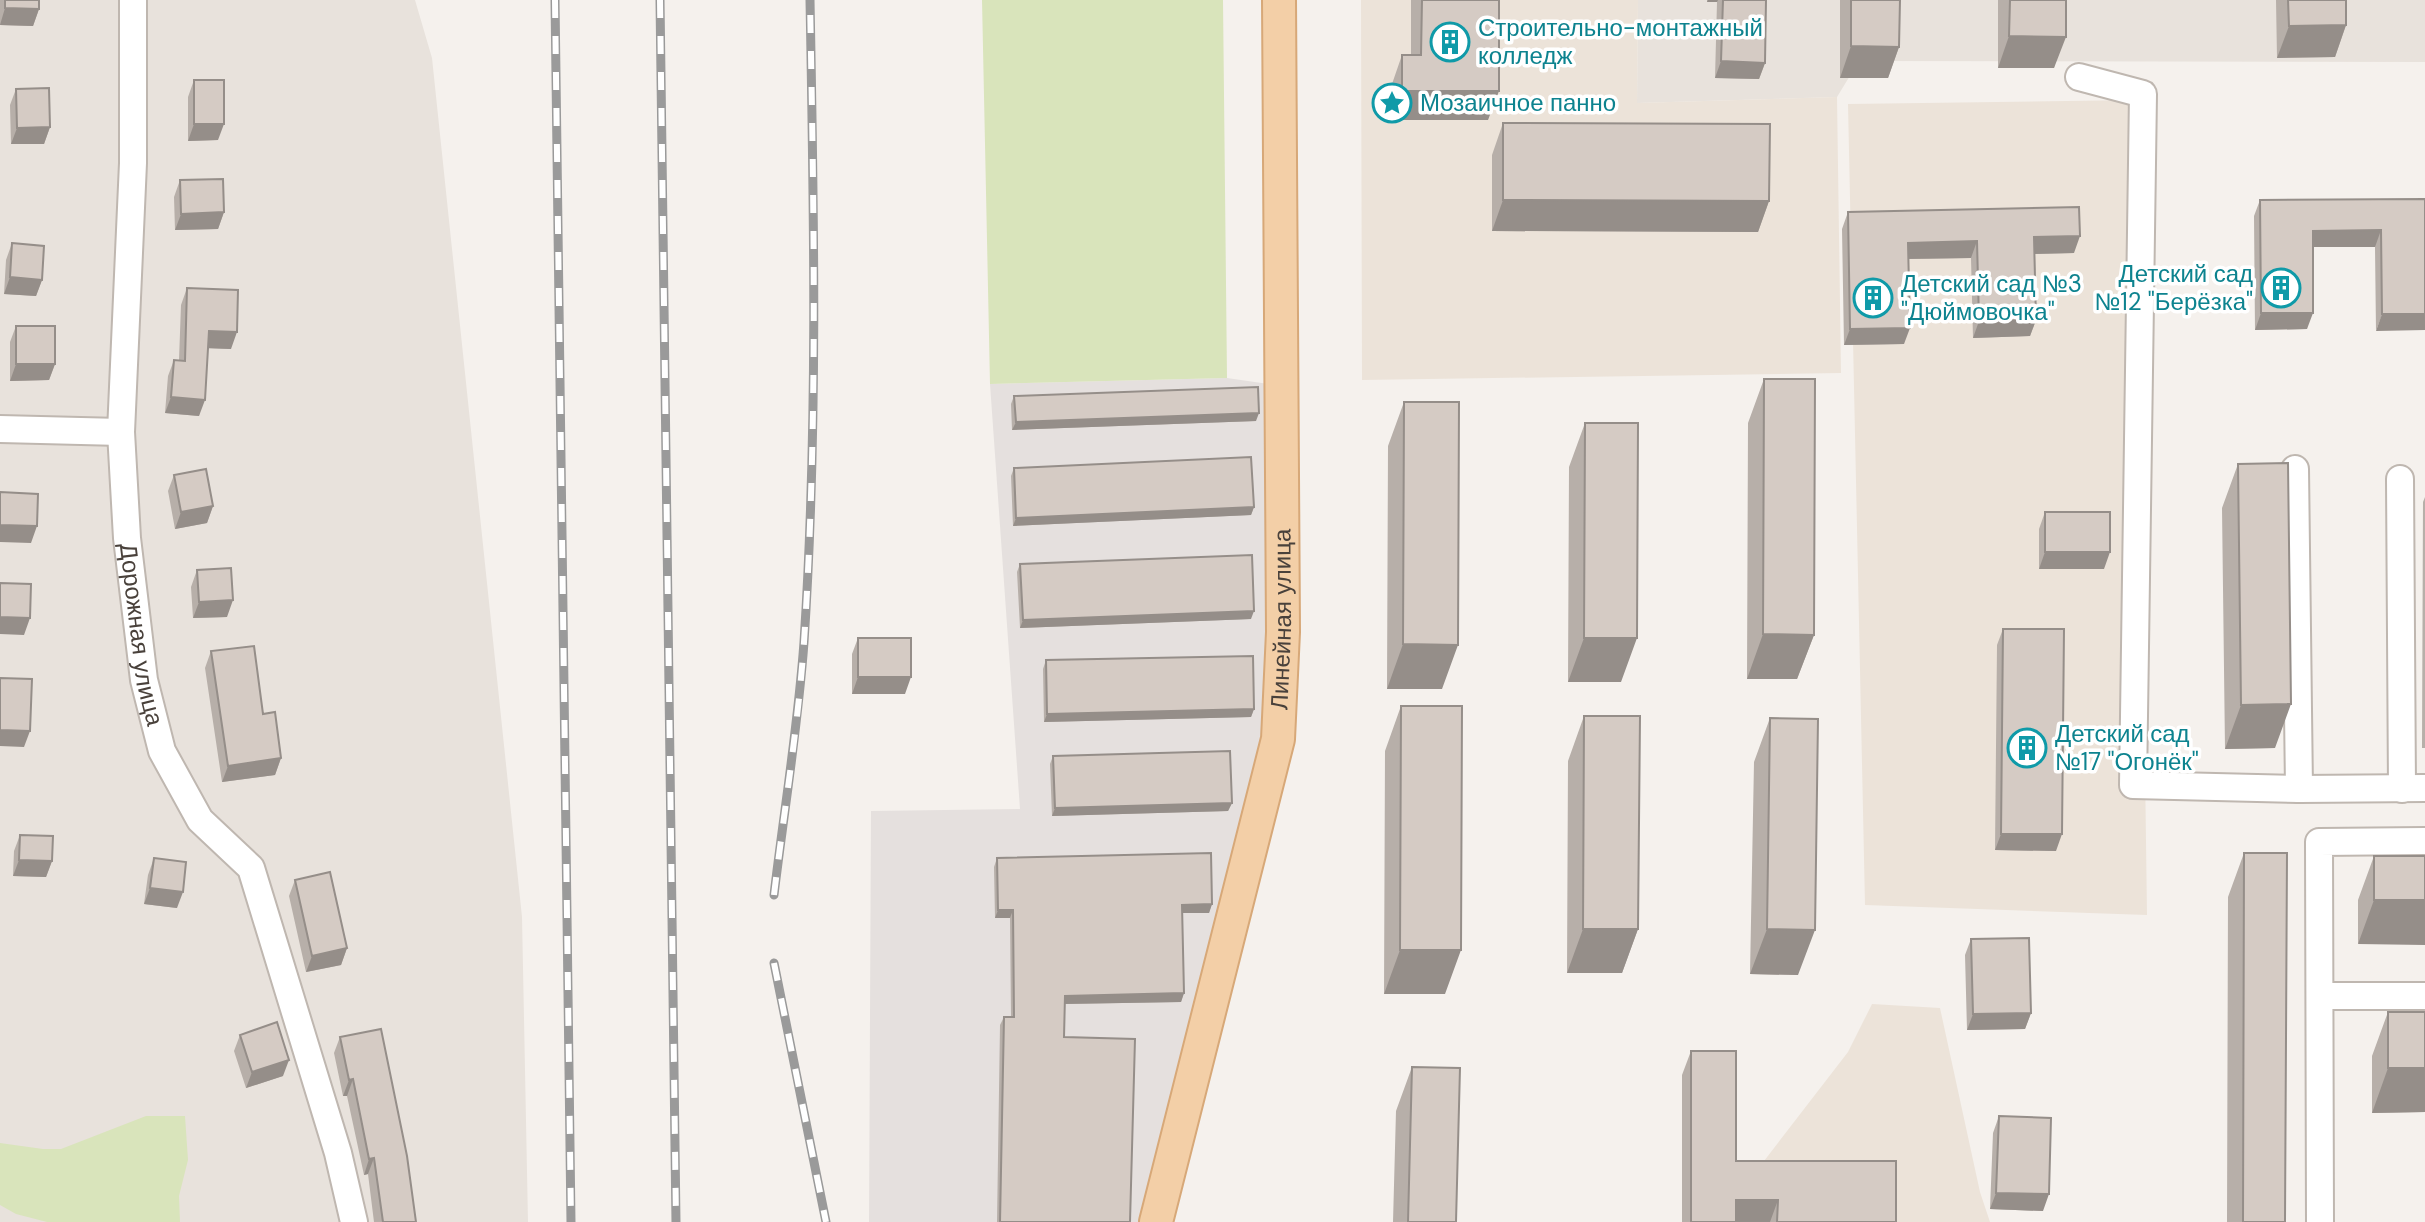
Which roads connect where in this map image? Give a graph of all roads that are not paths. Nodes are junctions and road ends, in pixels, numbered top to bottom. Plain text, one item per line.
1 (133, 0) edge
2 (1279, 0) edge
3 (2079, 77) dead end
4 (0, 429) edge
5 (121, 432) junction
6 (2295, 469) dead end
7 (2400, 479) dead end
8 (2414, 788) edge
9 (2299, 789) junction
10 (2425, 841) edge
11 (2320, 996) junction
12 (2425, 996) edge
13 (354, 1222) edge
14 (1156, 1222) edge
15 (2320, 1222) edge

1 - 5 street, Дорожная улица
2 - 14 main road, Линейная улица
3 - 9 street
4 - 5 street
5 - 13 street, Дорожная улица
6 - 9 street
7 - 8 street
8 - 9 street
10 - 11 street
11 - 12 street
11 - 15 street

